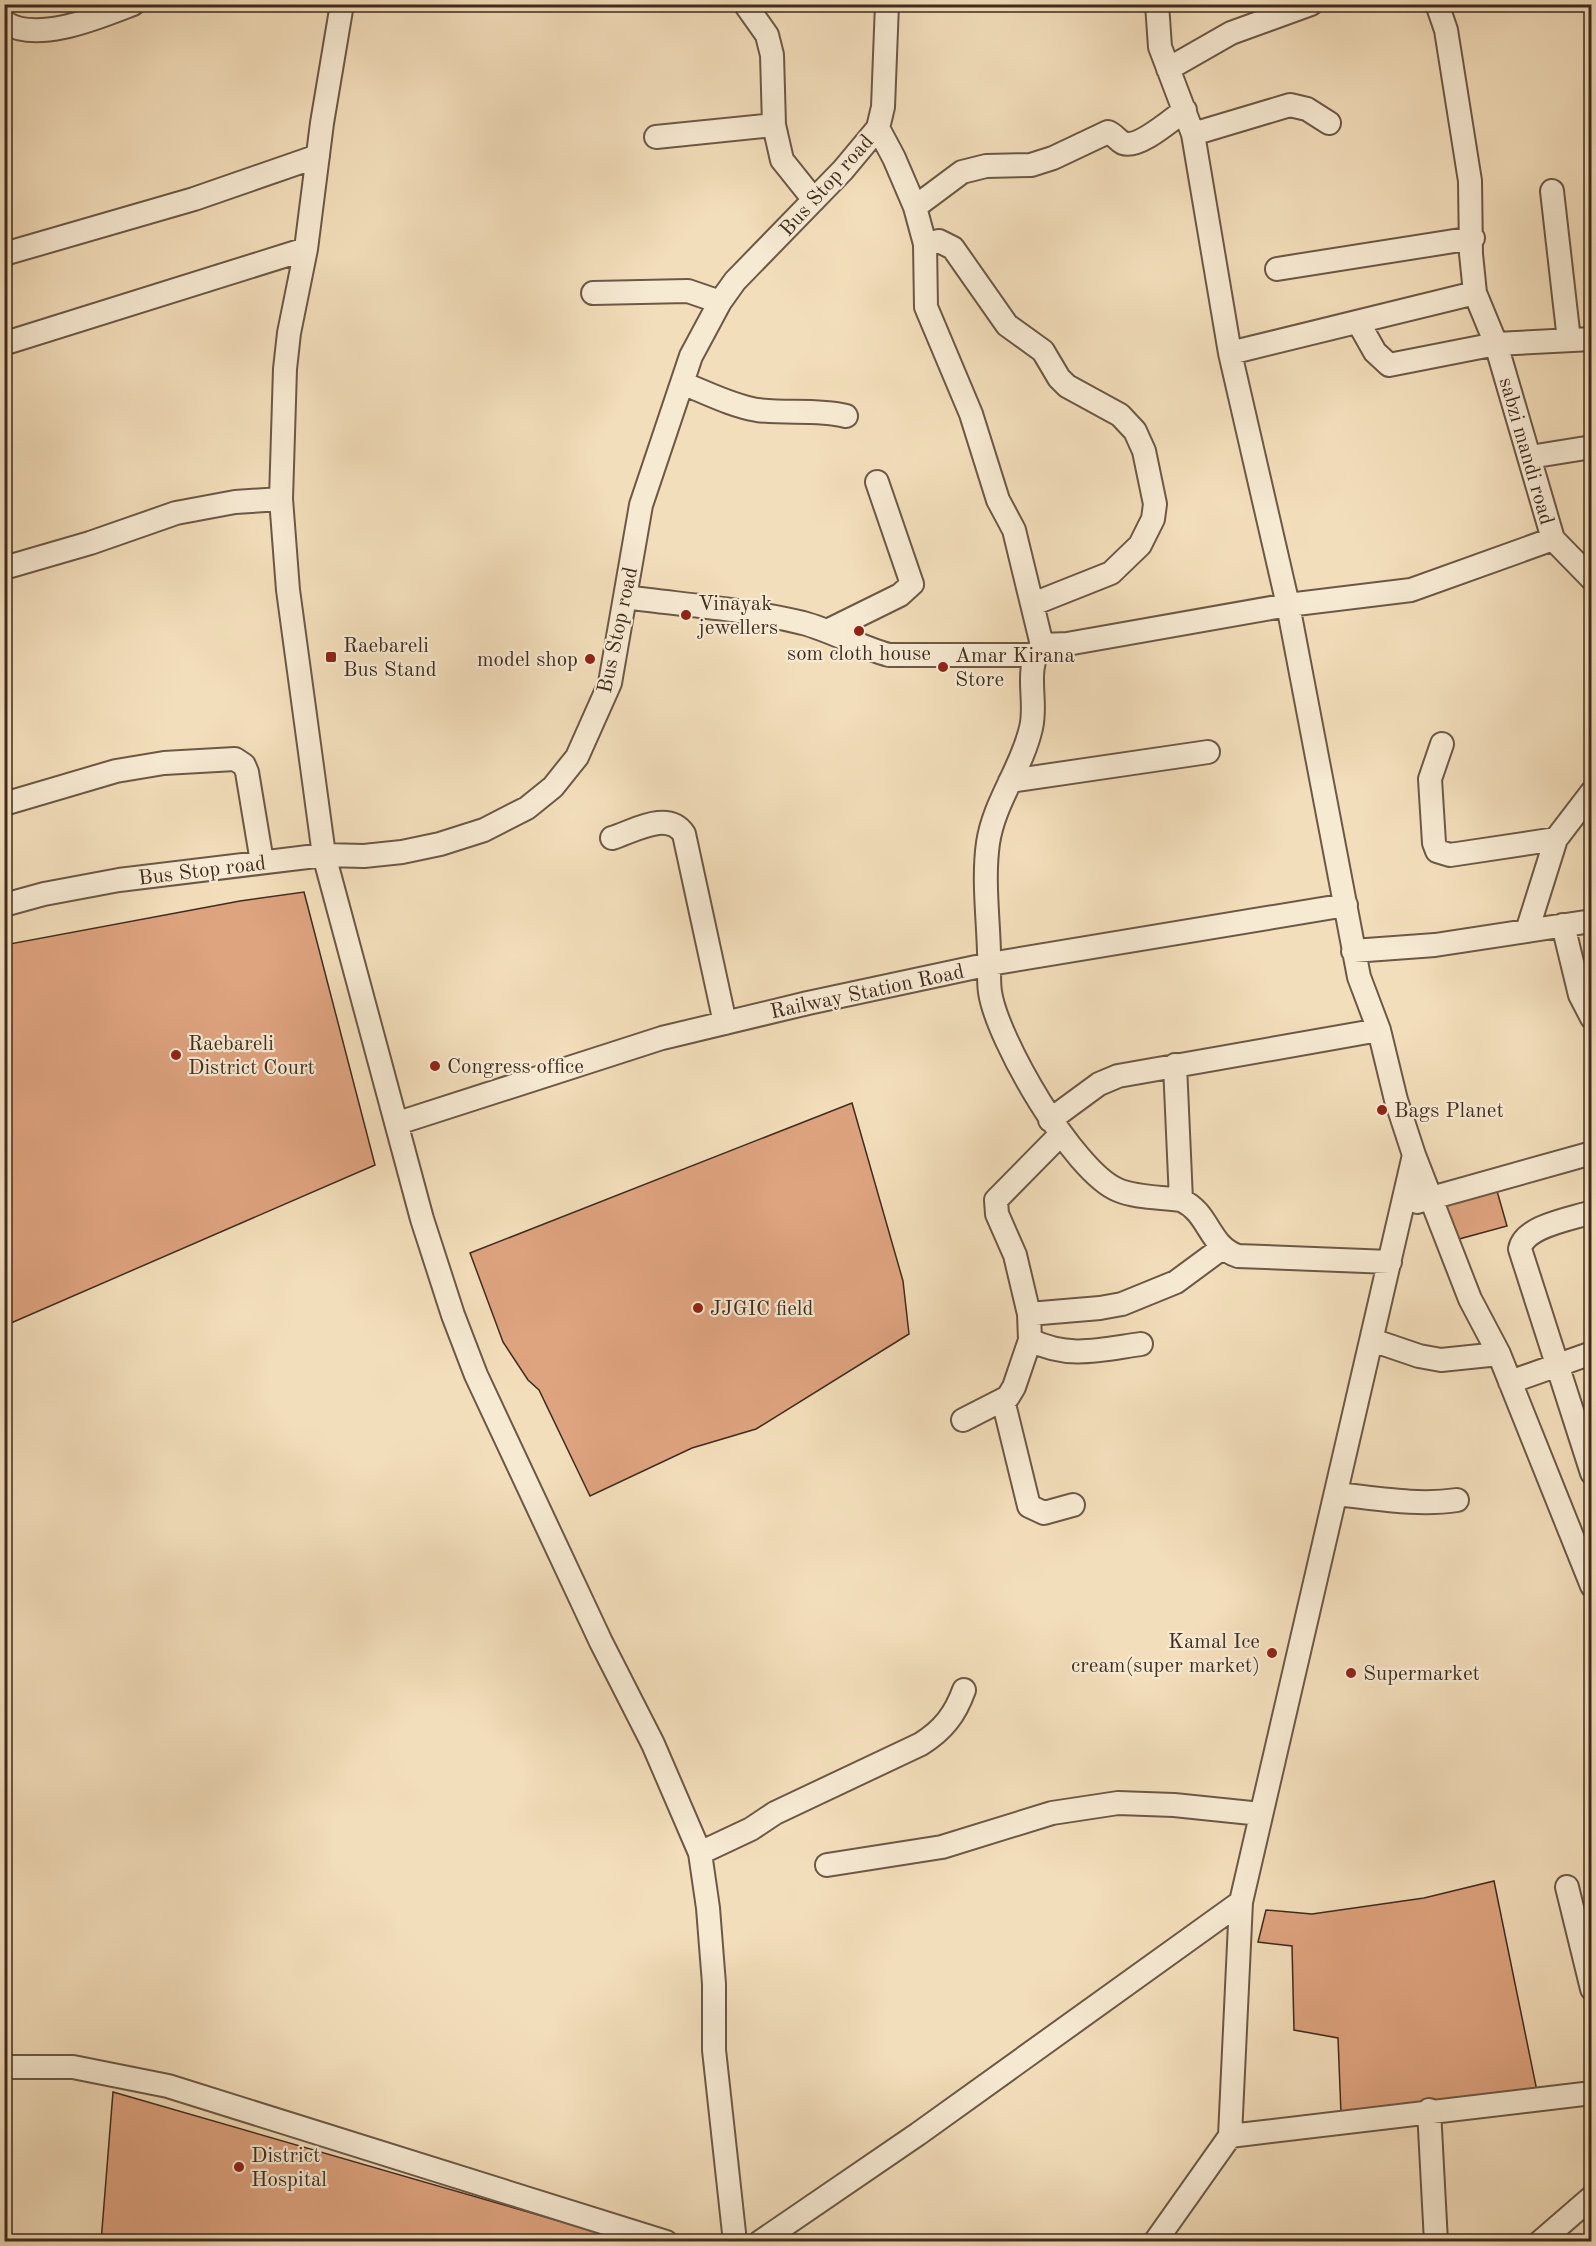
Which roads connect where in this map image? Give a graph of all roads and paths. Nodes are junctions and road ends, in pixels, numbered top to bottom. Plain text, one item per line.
1 (133, 4) edge
2 (342, 4) edge
3 (745, 4) edge
4 (887, 4) edge
5 (1157, 4) edge
6 (1311, 4) edge
7 (1437, 4) edge
8 (93, 11) edge
9 (11, 29) edge
10 (1168, 69) junction
11 (1185, 110) junction
12 (1329, 123) dead end
13 (774, 125) junction
14 (878, 128) junction
15 (1193, 134) junction
16 (656, 137) dead end
17 (318, 156) junction
18 (1552, 191) dead end
19 (814, 200) junction
20 (915, 207) junction
21 (1473, 238) junction
22 (925, 244) junction
23 (306, 249) junction
24 (4, 254) edge
25 (1277, 269) dead end
26 (593, 292) dead end
27 (1475, 293) junction
28 (720, 302) junction
29 (1358, 322) junction
30 (1580, 340) edge
31 (9, 342) dead end
32 (1496, 345) junction
33 (1230, 352) junction
34 (681, 383) junction
35 (846, 416) dead end
36 (1592, 447) edge
37 (1530, 457) junction
38 (877, 482) dead end
39 (281, 499) junction
40 (1553, 539) junction
41 (4, 568) edge
42 (1592, 579) edge
43 (625, 597) junction
44 (1034, 604) junction
45 (1288, 605) junction
46 (829, 630) junction
47 (1038, 650) junction
48 (1442, 744) dead end
49 (1208, 752) dead end
50 (1010, 781) junction
51 (1592, 792) edge
52 (4, 804) edge
53 (612, 838) dead end
54 (1556, 839) junction
55 (324, 855) junction
56 (262, 862) junction
57 (4, 905) edge
58 (1346, 905) junction
59 (1592, 921) edge
60 (1563, 925) junction
61 (1527, 931) junction
62 (1353, 951) junction
63 (990, 964) junction
64 (1592, 1018) edge
65 (725, 1023) junction
66 (1379, 1030) junction
67 (1175, 1065) junction
68 (398, 1123) junction
69 (1056, 1127) junction
70 (1592, 1153) edge
71 (1414, 1155) junction
72 (1431, 1198) junction
73 (1180, 1200) junction
74 (1402, 1207) junction
75 (1592, 1212) edge
76 (1222, 1248) junction
77 (1390, 1262) junction
78 (1029, 1314) junction
79 (1030, 1340) junction
80 (1372, 1340) junction
81 (1141, 1344) dead end
82 (1592, 1353) edge
83 (1499, 1354) junction
84 (1558, 1363) junction
85 (1510, 1382) junction
86 (1003, 1400) junction
87 (963, 1420) dead end
88 (1592, 1473) edge
89 (1336, 1494) junction
90 (1457, 1500) dead end
91 (1073, 1505) dead end
92 (1592, 1586) edge
93 (964, 1690) dead end
94 (1261, 1814) junction
95 (700, 1853) junction
96 (827, 1865) dead end
97 (1567, 1887) dead end
98 (1241, 1902) junction
99 (1592, 1989) edge
100 (4, 2067) edge
101 (1592, 2093) edge
102 (1430, 2110) junction
103 (1230, 2136) junction
104 (1592, 2197) edge
105 (666, 2241) edge
106 (735, 2241) edge
107 (760, 2241) edge
108 (1155, 2241) edge
109 (1436, 2241) edge
110 (1540, 2241) edge

1 - 8 street
2 - 17 street
3 - 13 street
4 - 14 street, Bus Stop road
5 - 10 street
6 - 10 street
7 - 21 street, sabzi mandi road
8 - 9 street
10 - 11 street
11 - 15 street
11 - 20 street
12 - 15 street
13 - 16 street
13 - 19 street
14 - 19 street, Bus Stop road
14 - 20 street
15 - 33 street
17 - 23 street
17 - 24 street
18 - 30 street
19 - 28 street, Bus Stop road
20 - 22 street
21 - 25 street
21 - 27 street, sabzi mandi road
22 - 44 street
22 - 44 street
23 - 31 street
23 - 39 street
26 - 28 street
27 - 29 street
27 - 32 street, sabzi mandi road
28 - 34 street, Bus Stop road
29 - 32 street
29 - 33 street
30 - 32 street
32 - 37 street, sabzi mandi road
33 - 45 street
34 - 35 street
34 - 43 street, Bus Stop road
36 - 37 street
37 - 40 street, sabzi mandi road
38 - 46 street
39 - 41 street
39 - 55 street
40 - 42 street, sabzi mandi road
40 - 45 street
43 - 46 street
43 - 55 street, Bus Stop road
44 - 47 street
45 - 47 street
45 - 58 street
46 - 47 street
47 - 50 street
48 - 54 street
49 - 50 street
50 - 63 street
51 - 54 street
52 - 56 street
53 - 65 street
54 - 61 street
55 - 56 street, Bus Stop road
55 - 68 street
56 - 57 street, Bus Stop road
58 - 62 street
58 - 63 street, Railway Station Road
59 - 60 street
60 - 61 street
60 - 64 street
61 - 62 street
62 - 66 street
63 - 65 street, Railway Station Road
63 - 69 street
65 - 68 street, Railway Station Road
66 - 67 street
66 - 71 street
67 - 69 street
67 - 73 street
68 - 95 street
69 - 73 street
69 - 78 street
70 - 72 street
71 - 72 street
71 - 74 street
72 - 74 street
72 - 83 street
73 - 76 street
74 - 77 street
75 - 84 street
76 - 77 street
76 - 78 street
77 - 80 street
78 - 79 street
79 - 81 street
79 - 86 street
80 - 83 street
80 - 89 street
82 - 84 street
83 - 85 street
84 - 85 street
84 - 88 street
85 - 92 street
86 - 87 street
86 - 91 street
89 - 90 street
89 - 94 street
93 - 95 street
94 - 96 street
94 - 98 street
95 - 106 street
97 - 99 street
98 - 103 street
98 - 107 street
100 - 105 street
101 - 102 street
102 - 103 street
102 - 109 street
103 - 108 street
104 - 110 street

